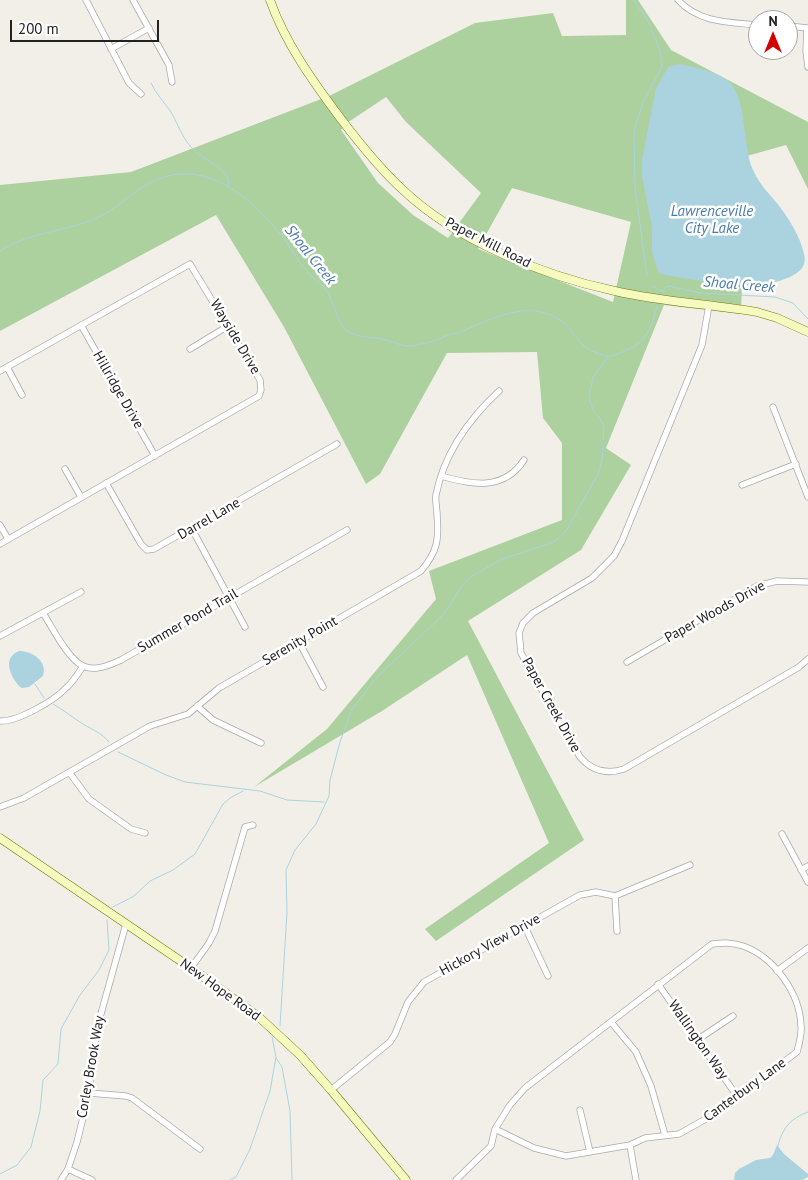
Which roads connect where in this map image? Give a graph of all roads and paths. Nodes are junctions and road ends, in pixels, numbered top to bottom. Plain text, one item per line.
1 (133, 0) edge
2 (270, 0) edge
3 (678, 0) edge
4 (88, 1) edge
5 (748, 24) edge
6 (149, 28) junction
7 (808, 28) edge
8 (111, 48) junction
9 (808, 67) edge
10 (172, 82) dead end
11 (141, 94) dead end
12 (709, 305) junction
13 (81, 325) junction
14 (228, 326) junction
15 (808, 332) edge
16 (190, 349) dead end
17 (7, 367) junction
18 (0, 371) edge
19 (499, 391) dead end
20 (22, 395) dead end
21 (773, 407) dead end
22 (337, 444) dead end
23 (155, 456) junction
24 (524, 460) dead end
25 (796, 464) junction
26 (66, 469) dead end
27 (441, 476) junction
28 (106, 483) junction
29 (742, 485) dead end
30 (81, 497) junction
31 (808, 497) edge
32 (0, 525) edge
33 (192, 529) junction
34 (347, 530) dead end
35 (8, 539) junction
36 (0, 544) edge
37 (808, 582) edge
38 (81, 592) dead end
39 (227, 598) junction
40 (43, 613) junction
41 (244, 628) dead end
42 (0, 636) edge
43 (299, 642) junction
44 (808, 659) edge
45 (627, 662) dead end
46 (83, 666) junction
47 (323, 687) dead end
48 (198, 706) junction
49 (0, 721) edge
50 (262, 743) dead end
51 (69, 772) junction
52 (0, 807) edge
53 (253, 825) dead end
54 (146, 833) dead end
55 (782, 834) dead end
56 (0, 838) edge
57 (690, 864) dead end
58 (808, 866) edge
59 (801, 870) junction
60 (808, 882) edge
61 (615, 896) junction
62 (126, 924) junction
63 (525, 927) junction
64 (617, 931) dead end
65 (808, 948) edge
66 (191, 968) junction
67 (777, 971) junction
68 (548, 976) dead end
69 (658, 984) junction
70 (732, 1016) dead end
71 (611, 1022) junction
72 (697, 1040) junction
73 (332, 1090) junction
74 (89, 1093) junction
75 (737, 1096) junction
76 (580, 1110) dead end
77 (495, 1128) junction
78 (665, 1135) junction
79 (630, 1145) junction
80 (200, 1149) dead end
81 (590, 1152) junction
82 (68, 1169) junction
83 (61, 1180) edge
84 (92, 1180) edge
85 (406, 1180) edge
86 (456, 1180) edge
87 (636, 1180) edge

1 - 6 street
2 - 12 street, Paper Mill Road
3 - 5 street
4 - 8 street
6 - 8 street
6 - 10 street
7 - 9 street
8 - 11 street
12 - 15 street, Paper Mill Road
12 - 44 street, Paper Creek Drive
13 - 14 street, Wayside Drive
13 - 17 street, Wayside Drive
13 - 23 street, Hillridge Drive
14 - 16 street
14 - 23 street, Wayside Drive
17 - 18 street, Wayside Drive
17 - 20 street
19 - 27 street, Serenity Point
21 - 25 street
22 - 33 street, Darrel Lane
23 - 28 street, Wayside Drive
24 - 27 street
25 - 29 street
25 - 31 street
26 - 30 street
27 - 43 street, Serenity Point
28 - 30 street, Wayside Drive
28 - 33 street, Darrel Lane
30 - 35 street, Wayside Drive
32 - 35 street
33 - 39 street
34 - 39 street, Summer Pond Trail
35 - 36 street, Wayside Drive
37 - 45 street, Paper Woods Drive
38 - 40 street
39 - 41 street
39 - 46 street, Summer Pond Trail
40 - 42 street
40 - 46 street
43 - 47 street
43 - 48 street, Serenity Point
46 - 49 street
48 - 50 street
48 - 51 street, Serenity Point
51 - 52 street, Serenity Point
51 - 54 street
53 - 66 street
55 - 59 street
56 - 62 street, New Hope Road
57 - 61 street
58 - 59 street
59 - 60 street
61 - 63 street, Hickory View Drive
61 - 64 street
62 - 66 street, New Hope Road
62 - 74 street, Corley Brook Way
63 - 68 street
63 - 73 street, Hickory View Drive
65 - 67 street
66 - 73 street, New Hope Road
67 - 69 street, Canterbury Lane
67 - 75 street, Canterbury Lane
69 - 71 street, Canterbury Lane
69 - 72 street, Wallington Way
70 - 72 street
71 - 77 street, Canterbury Lane
71 - 78 street
72 - 75 street, Wallington Way
73 - 85 street, New Hope Road
74 - 80 street
74 - 82 street, Corley Brook Way
75 - 78 street, Canterbury Lane
76 - 81 street
77 - 81 street, Canterbury Lane
77 - 86 street, Canterbury Lane
78 - 79 street, Canterbury Lane
79 - 81 street, Canterbury Lane
79 - 87 street
82 - 83 street, Corley Brook Way
82 - 84 street

